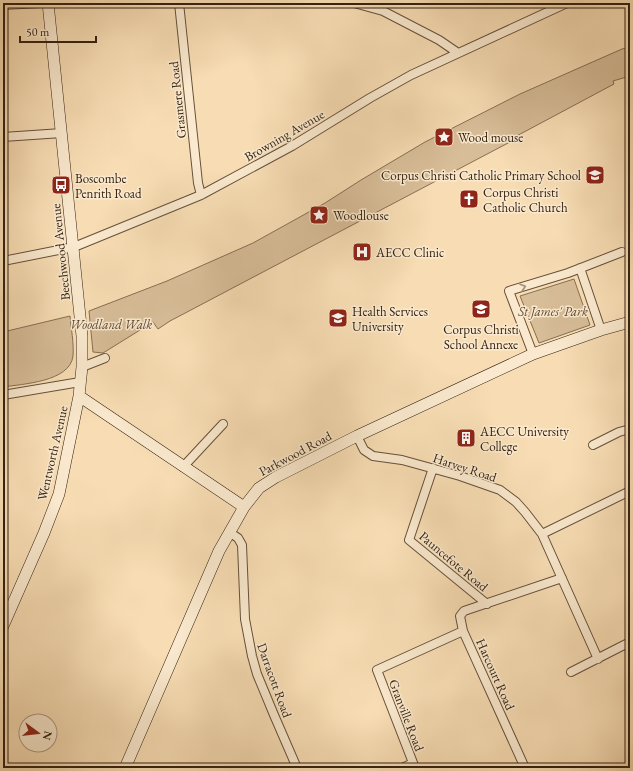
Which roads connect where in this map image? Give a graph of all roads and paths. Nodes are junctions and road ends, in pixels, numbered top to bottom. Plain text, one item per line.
1 (40, 3) edge
2 (48, 3) edge
3 (179, 3) edge
4 (354, 3) edge
5 (567, 3) edge
6 (3, 5) edge
7 (458, 53) junction
8 (62, 133) junction
9 (3, 137) edge
10 (201, 195) junction
11 (74, 247) junction
12 (622, 252) dead end
13 (3, 261) edge
14 (580, 268) junction
15 (630, 322) edge
16 (601, 330) junction
17 (533, 354) junction
18 (105, 358) dead end
19 (82, 367) junction
20 (80, 382) junction
21 (3, 395) edge
22 (79, 396) junction
23 (223, 424) dead end
24 (630, 429) edge
25 (356, 436) junction
26 (593, 445) dead end
27 (183, 467) junction
28 (433, 468) junction
29 (630, 491) edge
30 (244, 507) junction
31 (229, 532) junction
32 (542, 534) junction
33 (562, 578) junction
34 (487, 604) junction
35 (3, 626) edge
36 (463, 631) junction
37 (630, 642) edge
38 (598, 659) junction
39 (571, 672) dead end
40 (414, 765) edge
41 (125, 768) edge
42 (297, 768) edge
43 (402, 768) edge
44 (526, 768) edge

1 - 6 street
2 - 8 street, Beechwood Avenue
3 - 10 street, Grasmere Road
4 - 7 street
5 - 7 street, Browning Avenue
7 - 10 street, Browning Avenue
8 - 9 street
8 - 11 street, Beechwood Avenue
10 - 11 street, Browning Avenue
11 - 13 street, Browning Avenue
11 - 19 street, Beechwood Avenue
12 - 14 street
14 - 16 street
17 -> 14 street
15 - 16 street, Parkwood Road
16 - 17 street, Parkwood Road
17 - 25 street, Parkwood Road
18 - 19 street
19 - 20 street, Beechwood Avenue
20 - 21 street
20 - 22 street, Beechwood Avenue
22 - 27 street
22 - 35 street, Wentworth Avenue
23 - 27 street
24 - 26 street
25 - 28 street, Harvey Road
25 - 30 street, Parkwood Road
27 - 30 street
28 - 32 street, Harvey Road
28 - 34 street, Pauncefote Road
29 - 32 street
30 - 31 street, Parkwood Road
31 - 41 street, Parkwood Road
31 - 42 street, Darracott Road
32 - 33 street, Harvey Road
33 - 34 street
33 - 38 street, Harvey Road
34 - 36 street, Harcourt Road
36 - 40 street, Granville Road
36 - 44 street, Harcourt Road
37 - 38 street
38 - 39 street
40 - 43 street

